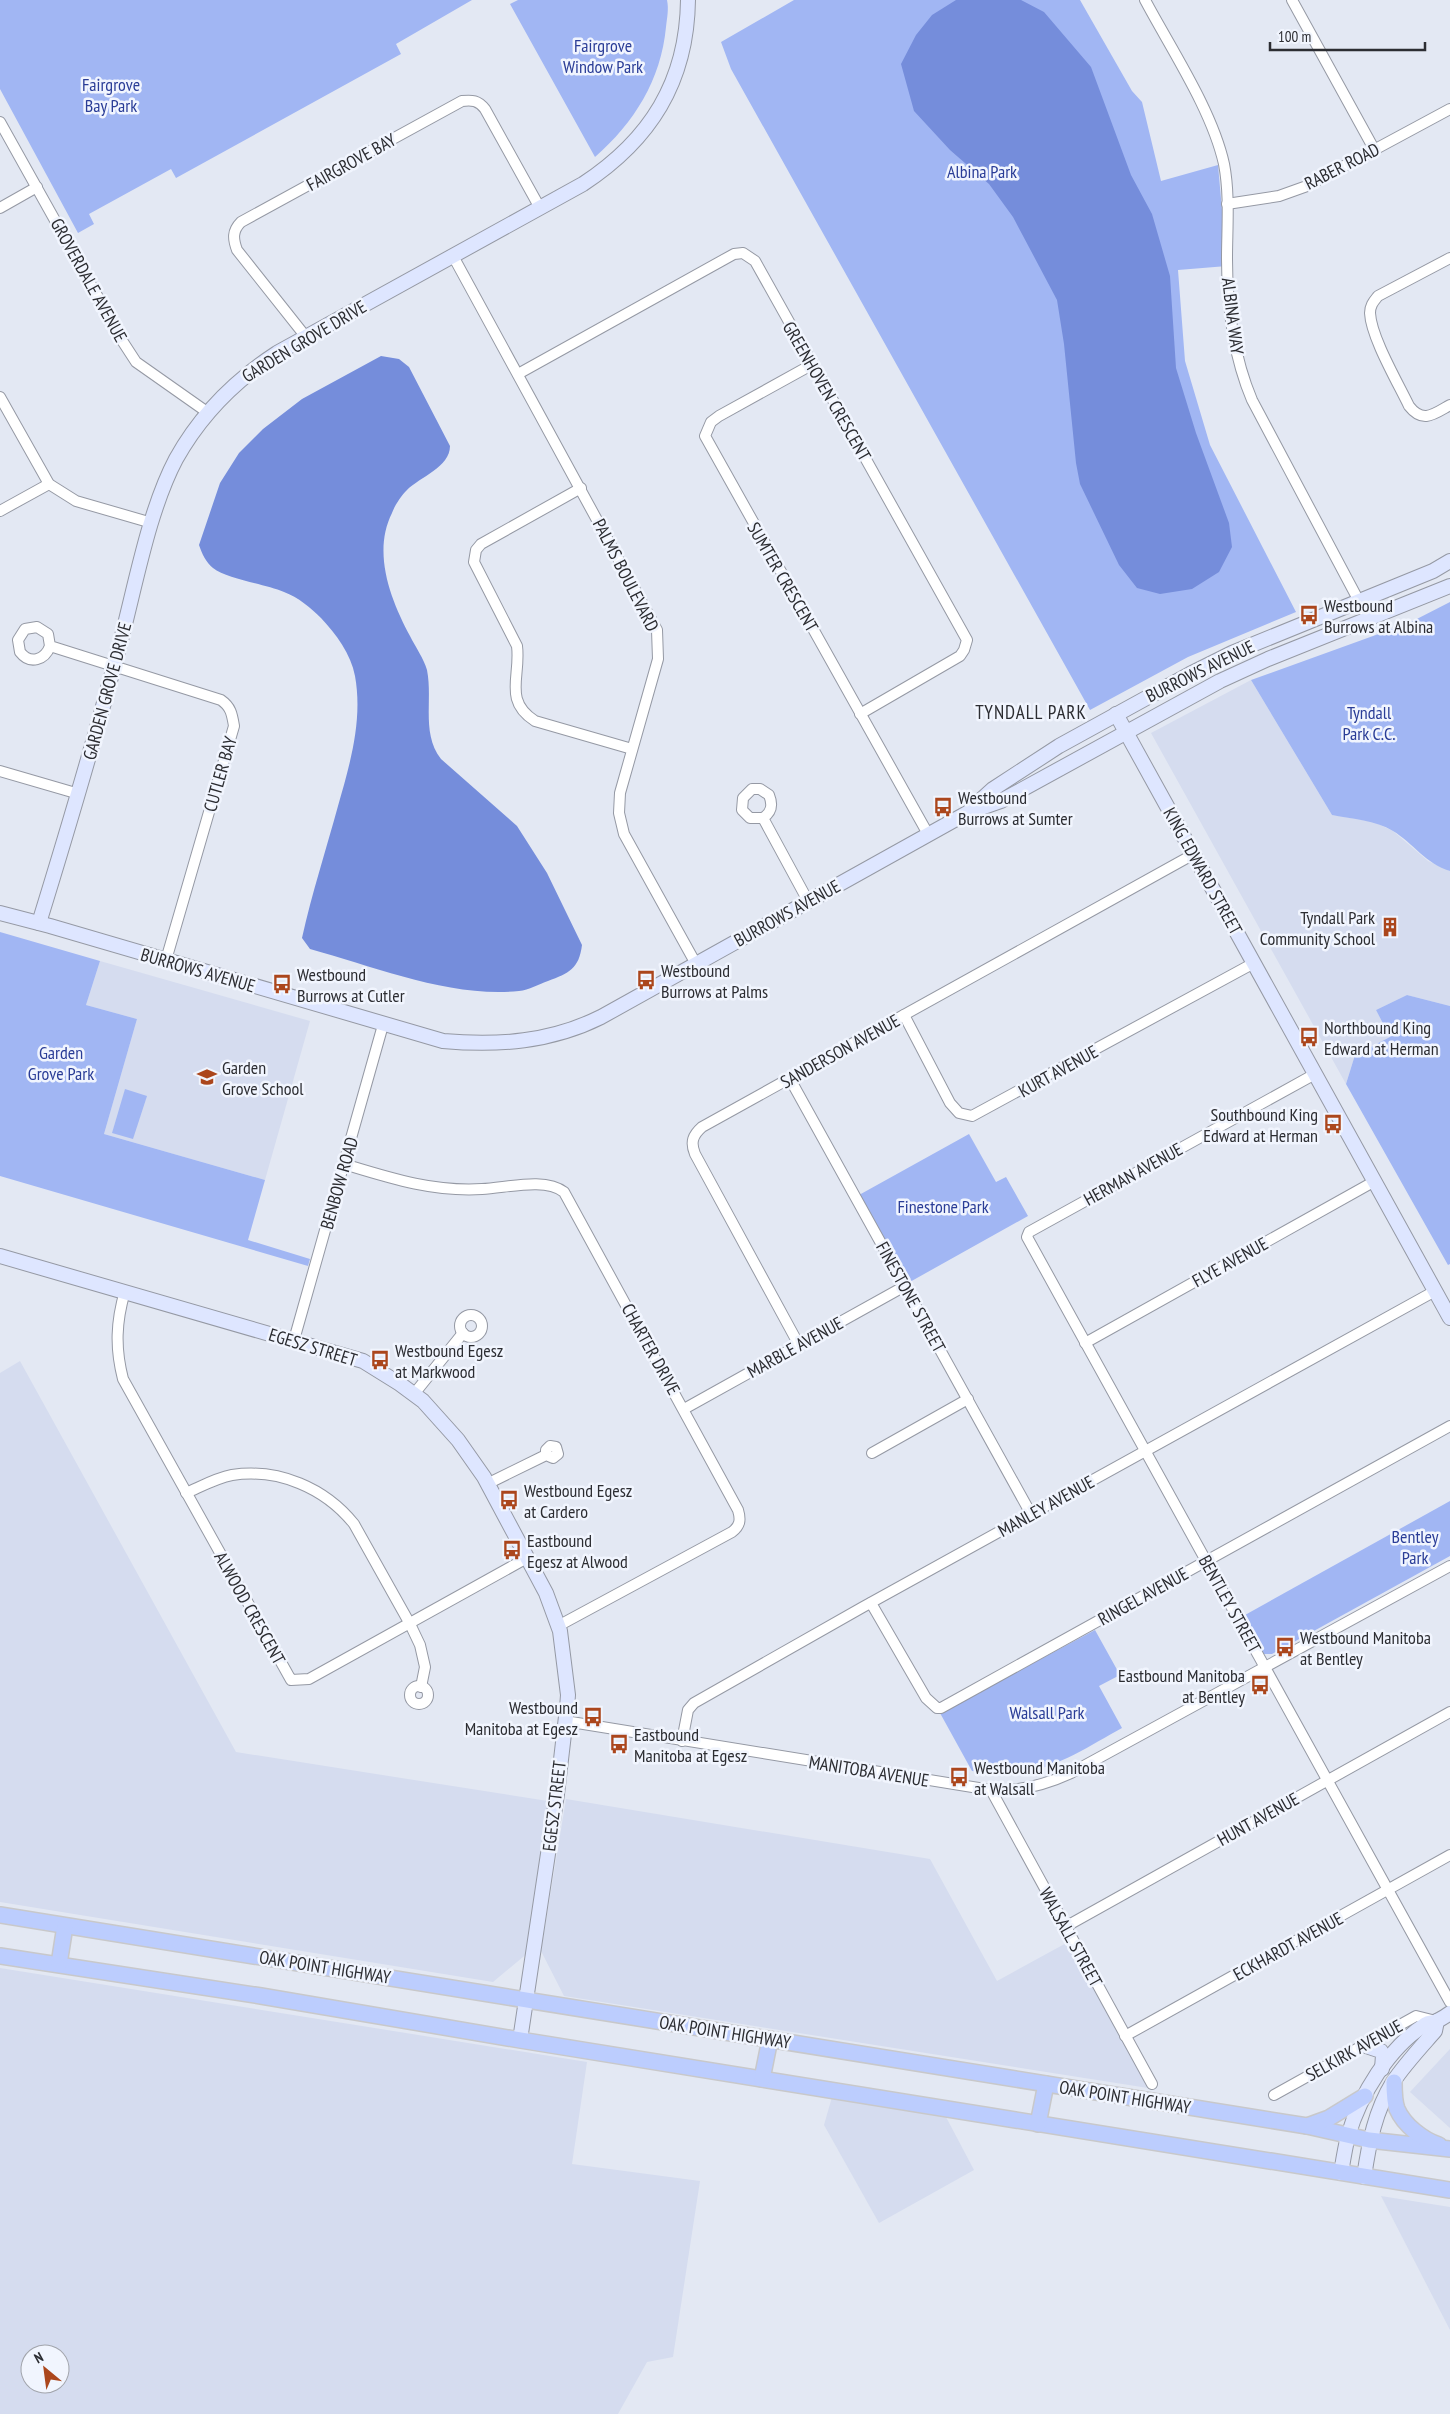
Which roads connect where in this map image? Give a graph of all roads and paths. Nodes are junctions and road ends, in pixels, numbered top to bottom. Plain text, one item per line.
1 (688, 0) edge
2 (1145, 0) edge
3 (1292, 0) edge
4 (1450, 109) edge
5 (0, 122) edge
6 (1374, 149) junction
7 (37, 187) junction
8 (1227, 204) junction
9 (0, 208) edge
10 (540, 208) junction
11 (453, 256) junction
12 (1450, 258) edge
13 (306, 337) junction
14 (813, 364) junction
15 (518, 374) junction
16 (0, 397) edge
17 (1450, 405) edge
18 (207, 412) junction
19 (49, 484) junction
20 (581, 488) junction
21 (0, 511) edge
22 (152, 523) junction
23 (1450, 562) edge
24 (1450, 586) edge
25 (1359, 601) junction
26 (1368, 620) junction
27 (50, 646) dead end
28 (114, 666) junction
29 (860, 714) junction
30 (1116, 714) junction
31 (1127, 734) junction
32 (632, 749) junction
33 (0, 771) edge
34 (79, 794) junction
35 (967, 813) junction
36 (763, 818) dead end
37 (928, 834) junction
38 (1194, 854) junction
39 (808, 901) junction
40 (0, 913) edge
41 (39, 923) junction
42 (166, 960) junction
43 (1254, 963) junction
44 (696, 964) junction
45 (904, 1015) junction
46 (384, 1025) junction
47 (1315, 1074) junction
48 (790, 1079) junction
49 (344, 1164) junction
50 (1375, 1181) junction
51 (1029, 1232) joint
52 (0, 1256) edge
53 (905, 1286) junction
54 (126, 1291) junction
55 (1435, 1291) junction
56 (1450, 1318) edge
57 (463, 1334) dead end
58 (294, 1340) junction
59 (1085, 1343) junction
60 (799, 1345) junction
61 (414, 1394) junction
62 (968, 1399) junction
63 (684, 1408) junction
64 (1450, 1426) edge
65 (1145, 1452) junction
66 (872, 1453) dead end
67 (546, 1455) dead end
68 (487, 1484) junction
69 (186, 1493) junction
70 (1032, 1514) junction
71 (527, 1558) junction
72 (1206, 1561) junction
73 (1450, 1566) edge
74 (871, 1603) junction
75 (410, 1624) junction
76 (558, 1626) junction
77 (1265, 1667) junction
78 (421, 1687) dead end
79 (1450, 1712) edge
80 (566, 1721) junction
81 (682, 1741) junction
82 (1327, 1780) junction
83 (991, 1790) junction
84 (1450, 1856) edge
85 (1388, 1890) junction
86 (0, 1915) edge
87 (65, 1926) junction
88 (1066, 1927) junction
89 (0, 1956) edge
90 (59, 1964) junction
91 (526, 1999) junction
92 (1450, 2002) edge
93 (1450, 2013) edge
94 (1437, 2021) junction
95 (1125, 2036) junction
96 (770, 2039) junction
97 (520, 2040) junction
98 (1363, 2045) junction
99 (1382, 2068) junction
100 (762, 2079) junction
101 (1394, 2082) junction
102 (1046, 2084) junction
103 (1152, 2084) dead end
104 (1274, 2095) dead end
105 (1365, 2096) junction
106 (1038, 2124) junction
107 (1307, 2126) junction
108 (1349, 2135) junction
109 (1369, 2140) junction
110 (1450, 2149) edge
111 (1341, 2173) junction
112 (1364, 2177) junction
113 (1450, 2190) edge

1 - 10 street, GARDEN GROVE DRIVE
2 - 8 street, ALBINA WAY
3 - 6 street
4 - 6 street, RABER ROAD
5 - 7 street, GROVERDALE AVENUE
6 - 8 street, RABER ROAD
7 - 9 street
7 - 18 street, GROVERDALE AVENUE
8 - 25 street, ALBINA WAY
10 - 11 street, GARDEN GROVE DRIVE
10 - 13 street, FAIRGROVE BAY
11 - 13 street, GARDEN GROVE DRIVE
11 - 15 street, PALMS BOULEVARD
12 - 17 street
13 - 18 street, GARDEN GROVE DRIVE
14 - 15 street, GREENHOVEN CRESCENT
14 - 29 street, GREENHOVEN CRESCENT
14 - 29 street, SUMTER CRESCENT
15 - 20 street, PALMS BOULEVARD
16 - 19 street
18 - 22 street, GARDEN GROVE DRIVE
19 - 21 street
19 - 22 street
20 - 32 street, PALMS BOULEVARD
20 - 32 street
22 - 28 street, GARDEN GROVE DRIVE
23 - 25 street, BURROWS AVENUE
24 - 26 street, BURROWS AVENUE
25 - 26 street, ALBINA WAY
25 - 30 street, BURROWS AVENUE
26 - 31 street, BURROWS AVENUE
27 - 28 street, CUTLER BAY
28 - 34 street, GARDEN GROVE DRIVE
28 - 42 street, CUTLER BAY
29 - 37 street, SUMTER CRESCENT
30 - 31 street, KING EDWARD STREET
30 - 35 street, BURROWS AVENUE
31 - 35 street, BURROWS AVENUE
31 - 38 street, KING EDWARD STREET
32 - 44 street, PALMS BOULEVARD
33 - 34 street
34 - 41 street, GARDEN GROVE DRIVE
35 - 37 street, BURROWS AVENUE
36 - 39 street
37 - 39 street, BURROWS AVENUE
38 - 43 street, KING EDWARD STREET
38 - 45 street, SANDERSON AVENUE
39 - 44 street, BURROWS AVENUE
40 - 41 street, BURROWS AVENUE
41 - 42 street, BURROWS AVENUE
42 - 46 street, BURROWS AVENUE
43 - 45 street, KURT AVENUE
43 - 47 street, KING EDWARD STREET
44 - 46 street, BURROWS AVENUE
45 - 48 street, SANDERSON AVENUE
46 - 49 street, BENBOW ROAD
47 - 50 street, KING EDWARD STREET
47 - 51 street, HERMAN AVENUE
48 - 53 street, FINESTONE STREET
48 - 60 street, SANDERSON AVENUE
49 - 58 street, BENBOW ROAD
49 - 63 street, CHARTER DRIVE
50 - 55 street, KING EDWARD STREET
50 - 59 street, FLYE AVENUE
51 - 59 street, BENTLEY STREET
52 - 54 street, EGESZ STREET
53 - 60 street, MARBLE AVENUE
53 - 62 street, FINESTONE STREET
54 - 58 street, EGESZ STREET
54 - 69 street, ALWOOD CRESCENT
55 - 56 street, KING EDWARD STREET
55 - 65 street, MANLEY AVENUE
57 - 61 street
58 - 61 street, EGESZ STREET
59 - 65 street, BENTLEY STREET
60 - 63 street, MARBLE AVENUE
61 - 68 street, EGESZ STREET
62 - 66 street
62 - 70 street, FINESTONE STREET
63 - 76 street, CHARTER DRIVE
64 - 72 street, RINGEL AVENUE
65 - 70 street, MANLEY AVENUE
65 - 72 street, BENTLEY STREET
67 - 68 street
68 - 71 street, EGESZ STREET
69 - 75 street
69 - 75 street, ALWOOD CRESCENT
70 - 74 street, MANLEY AVENUE
71 - 75 street, ALWOOD CRESCENT
71 - 76 street, EGESZ STREET
72 - 74 street, RINGEL AVENUE
72 - 77 street, BENTLEY STREET
73 - 77 street, MANITOBA AVENUE
74 - 81 street, MANLEY AVENUE
75 - 78 street
76 - 80 street, EGESZ STREET
77 - 82 street, BENTLEY STREET
77 - 83 street, MANITOBA AVENUE
79 - 82 street, HUNT AVENUE
80 - 81 street, MANITOBA AVENUE
80 - 91 street, EGESZ STREET
81 - 83 street, MANITOBA AVENUE
82 - 85 street, BENTLEY STREET
82 - 88 street, HUNT AVENUE
83 - 88 street, WALSALL STREET
84 - 85 street, ECKHARDT AVENUE
85 - 92 street, BENTLEY STREET
85 - 95 street, ECKHARDT AVENUE
86 - 87 main road, OAK POINT HIGHWAY
87 - 90 main road
87 - 91 main road, OAK POINT HIGHWAY
88 - 95 street, WALSALL STREET
89 - 90 main road
90 - 97 main road
91 - 96 main road, OAK POINT HIGHWAY
91 - 97 street, EGESZ STREET
93 - 94 street, SELKIRK AVENUE
94 - 98 street, SELKIRK AVENUE
94 - 99 street, SELKIRK AVENUE
94 - 101 street, SELKIRK AVENUE
95 - 103 street, WALSALL STREET
96 - 100 main road
96 - 102 main road, OAK POINT HIGHWAY
97 - 100 main road
98 - 99 street
98 - 104 street, SELKIRK AVENUE
99 - 105 street, SELKIRK AVENUE
100 - 106 main road
101 - 109 street, SELKIRK AVENUE
101 - 110 main road
102 - 106 main road
102 - 107 main road, OAK POINT HIGHWAY
105 - 107 main road
105 - 108 street, SELKIRK AVENUE
106 - 111 main road
107 - 108 main road, OAK POINT HIGHWAY
108 - 109 main road, OAK POINT HIGHWAY
108 - 111 street, SELKIRK AVENUE
109 - 110 main road, OAK POINT HIGHWAY
109 - 112 street, SELKIRK AVENUE
111 - 112 main road
112 - 113 main road

